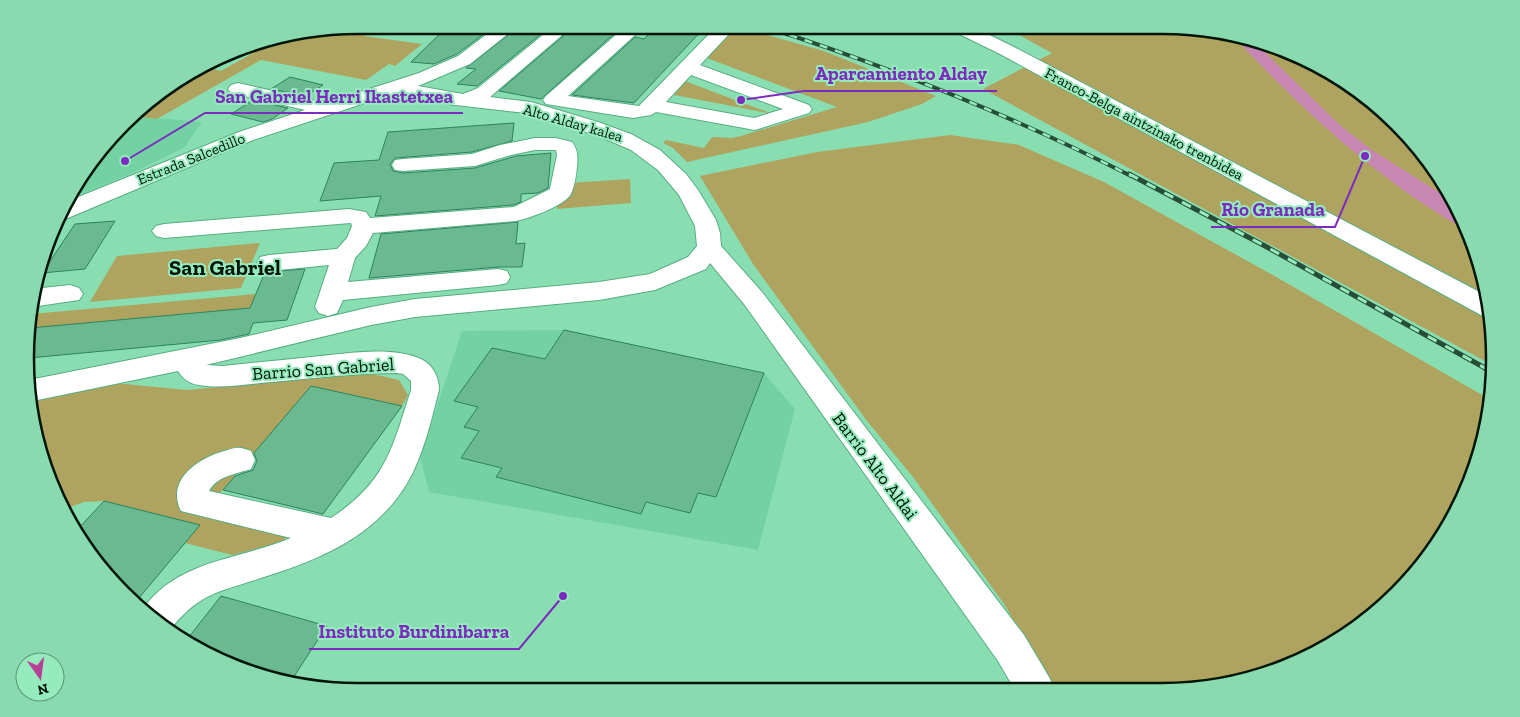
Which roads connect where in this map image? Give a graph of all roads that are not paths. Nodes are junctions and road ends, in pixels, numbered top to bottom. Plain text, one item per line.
1 (498, 34) edge
2 (511, 34) edge
3 (554, 34) edge
4 (627, 34) edge
5 (719, 34) edge
6 (972, 34) edge
7 (688, 67) junction
8 (401, 87) junction
9 (238, 89) dead end
10 (424, 93) junction
11 (466, 100) junction
12 (553, 100) junction
13 (652, 106) junction
14 (526, 108) junction
15 (325, 109) junction
16 (403, 165) dead end
17 (70, 209) edge
18 (364, 226) junction
19 (164, 231) dead end
20 (709, 247) junction
21 (344, 256) junction
22 (270, 263) dead end
23 (498, 277) dead end
24 (333, 292) junction
25 (70, 294) dead end
26 (40, 297) edge
27 (1481, 304) edge
28 (322, 328) junction
29 (188, 358) junction
30 (35, 389) edge
31 (240, 460) dead end
32 (334, 533) junction
33 (161, 616) edge
34 (1032, 683) edge

1 - 8 street, Estrada Salcedillo
2 - 10 street
3 - 11 street
4 - 12 street
5 - 7 street
6 - 27 street, Franco-Belga aintzinako trenbidea
7 - 13 street
7 - 13 street
8 - 10 street, Alto Alday kalea
8 - 15 street, Estrada Salcedillo
9 - 15 street, Estrada Salcedillo
10 - 11 street, Alto Alday kalea
11 - 14 street, Alto Alday kalea
12 - 13 street
12 - 14 street
14 - 20 street, Alto Alday kalea
15 - 17 street, Estrada Salcedillo
16 - 18 street
18 - 19 street
18 - 21 street
20 - 28 street, Barrio San Gabriel
20 - 34 street, Barrio Alto Aldai
21 - 22 street
21 - 24 street
23 - 24 street
24 - 28 street
25 - 26 street
28 - 29 street, Barrio San Gabriel
29 - 30 street, Barrio San Gabriel
29 - 32 street, Barrio San Gabriel
31 - 32 street
32 - 33 street, Barrio San Gabriel

